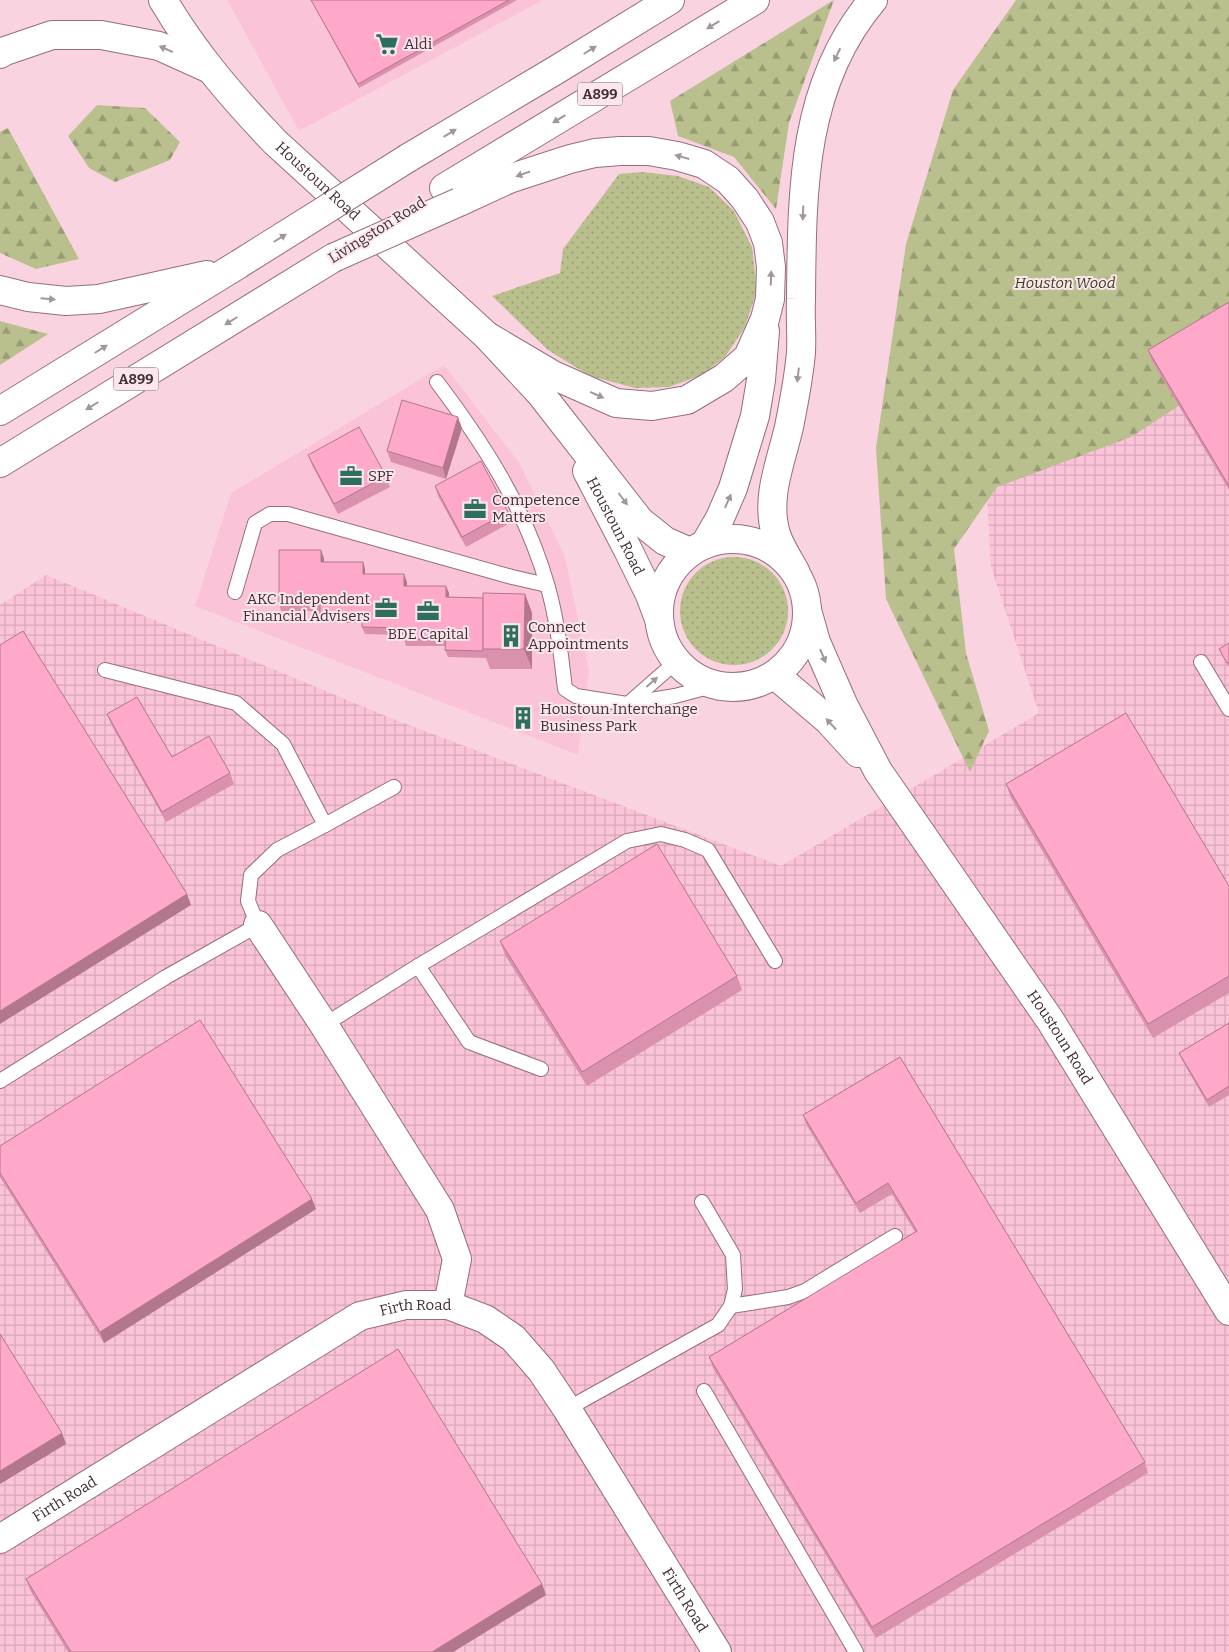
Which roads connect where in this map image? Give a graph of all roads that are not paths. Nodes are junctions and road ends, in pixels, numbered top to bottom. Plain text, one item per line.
1 (162, 0) edge
2 (670, 0) edge
3 (755, 0) edge
4 (874, 0) edge
5 (0, 54) edge
6 (210, 70) junction
7 (452, 195) junction
8 (234, 267) junction
9 (0, 290) edge
10 (765, 320) junction
11 (487, 336) junction
12 (437, 382) dead end
13 (0, 411) edge
14 (571, 434) junction
15 (0, 463) edge
16 (698, 548) junction
17 (795, 571) junction
18 (547, 585) junction
19 (235, 592) dead end
20 (807, 610) junction
21 (659, 621) junction
22 (677, 661) junction
23 (1201, 662) dead end
24 (105, 670) dead end
25 (775, 675) junction
26 (716, 686) junction
27 (628, 704) junction
28 (1229, 708) edge
29 (878, 771) junction
30 (394, 788) dead end
31 (325, 825) junction
32 (258, 925) junction
33 (775, 961) dead end
34 (418, 966) junction
35 (324, 1025) junction
36 (541, 1069) dead end
37 (0, 1081) edge
38 (702, 1202) dead end
39 (895, 1236) dead end
40 (448, 1305) junction
41 (730, 1306) junction
42 (1229, 1311) edge
43 (704, 1391) dead end
44 (567, 1409) junction
45 (0, 1539) edge
46 (717, 1652) edge
47 (856, 1652) edge

1 - 6 street, Houstoun Road
8 -> 2 street, A899, bridge
3 -> 7 street, A899
4 -> 17 street
6 -> 5 street
6 - 11 street, Houstoun Road
10 -> 7 street
7 -> 15 street, Livingston Road / A899, bridge
9 -> 8 street
13 -> 8 street, A899
11 -> 10 street
16 -> 10 street
11 - 14 street, Houstoun Road
12 - 18 lane
14 -> 16 street, Houstoun Road
14 - 21 street, Houstoun Road
16 - 17 street
16 - 21 street
17 - 20 street
18 - 19 lane
18 - 27 lane
20 - 25 street
20 -> 29 street, Houstoun Road
21 - 22 street
22 - 26 street
27 -> 22 lane
23 - 28 lane
24 - 31 lane
25 - 26 street
29 -> 25 street, Houstoun Road
26 - 27 lane
29 - 42 street, Houstoun Road
30 - 31 lane
31 - 32 lane
32 - 35 street
32 - 37 lane
33 - 34 lane
34 - 35 lane
34 - 36 lane
35 - 40 street
38 - 41 lane
39 - 41 lane
40 - 44 street, Firth Road
40 - 45 street, Firth Road
41 - 44 lane
43 - 47 lane
44 - 46 street, Firth Road

